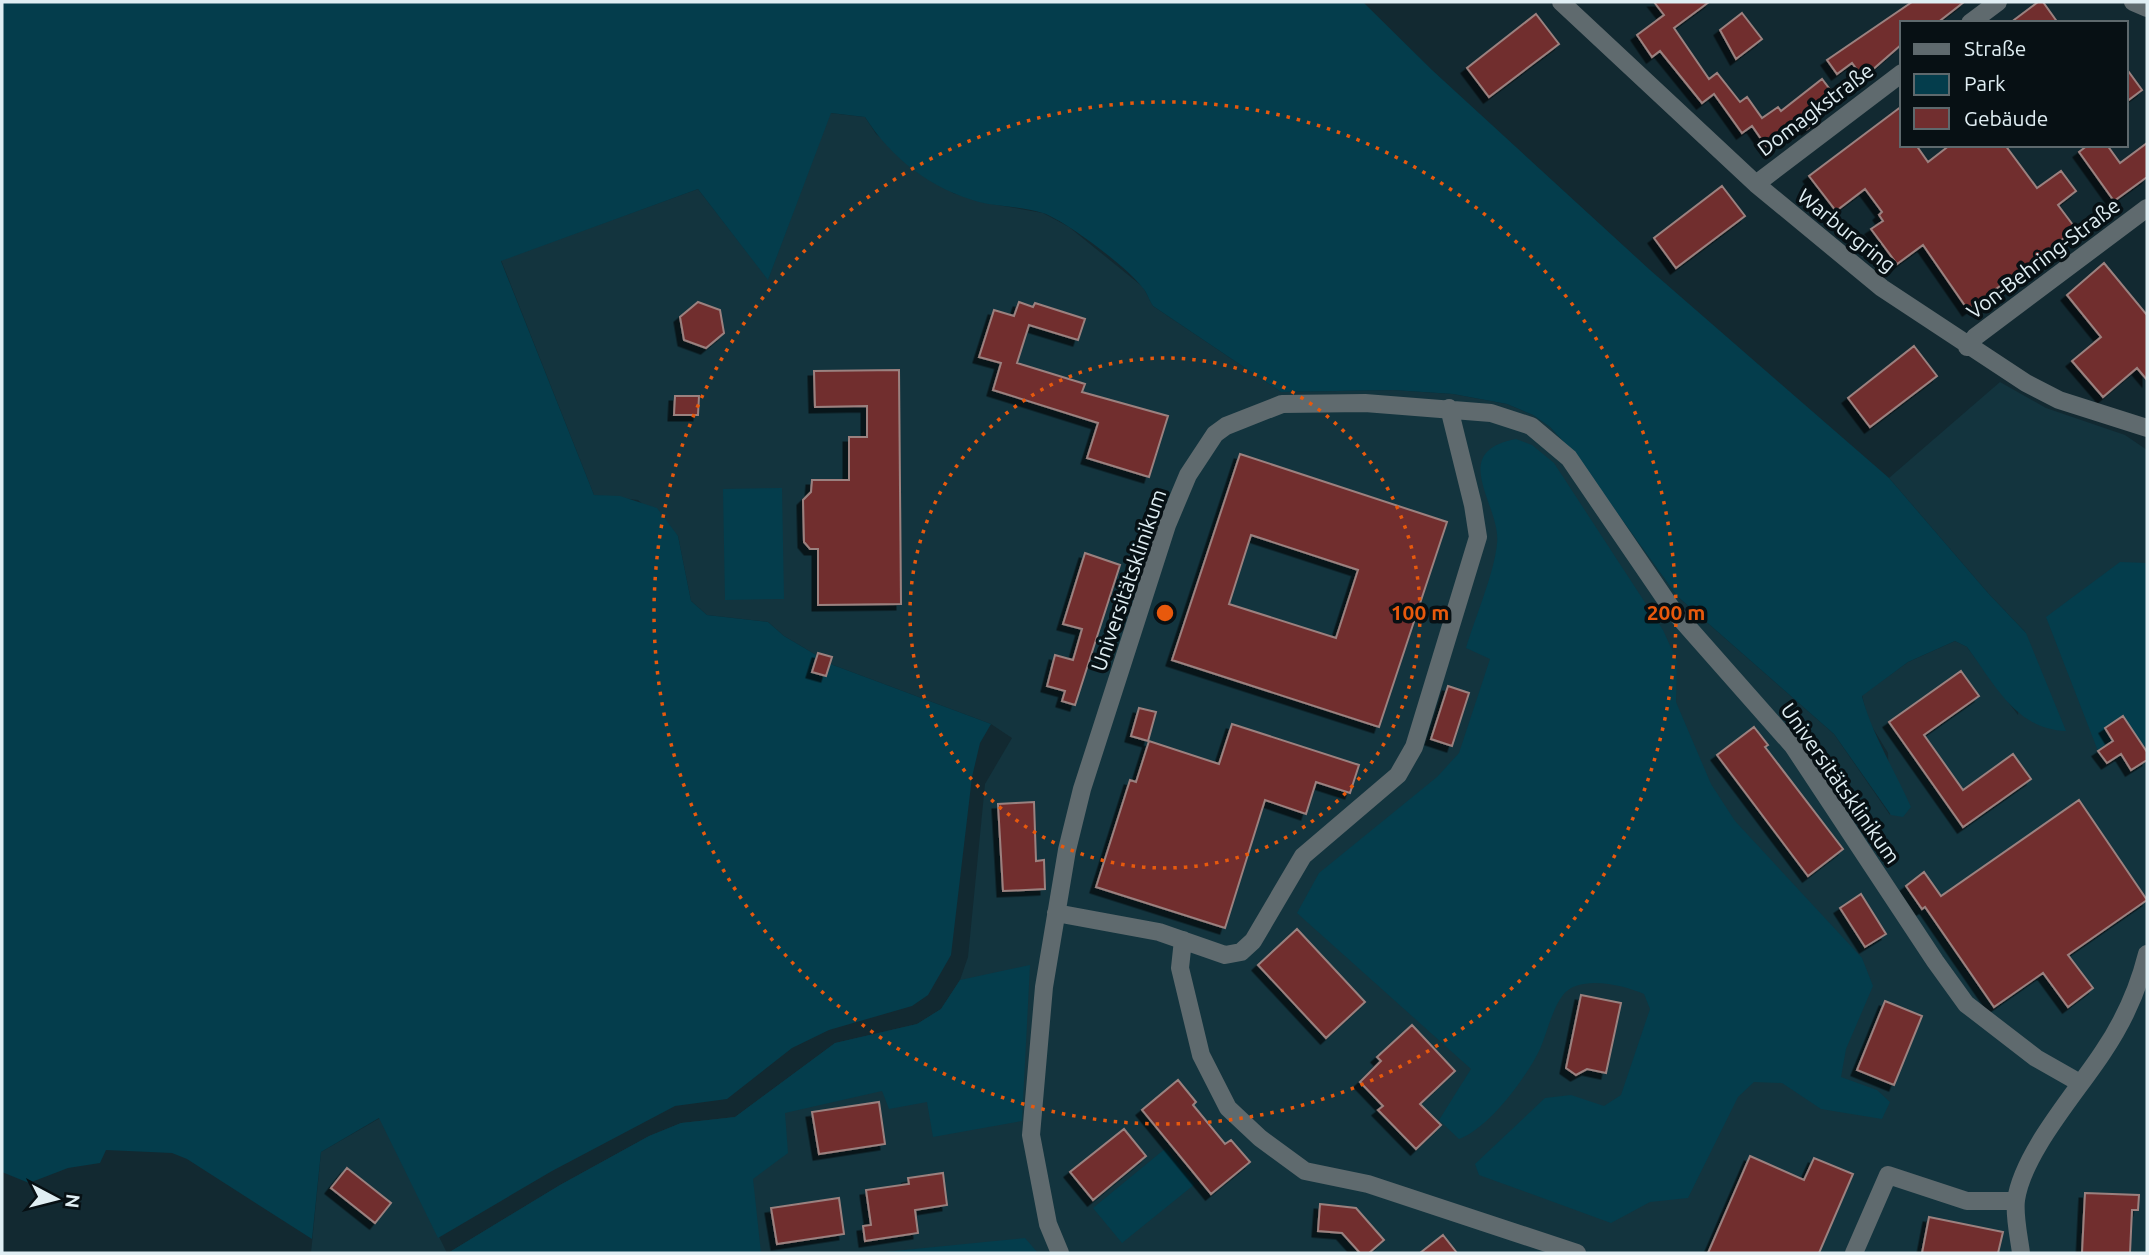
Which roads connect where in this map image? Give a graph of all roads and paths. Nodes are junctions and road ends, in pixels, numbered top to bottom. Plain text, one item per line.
1 (1998, 2) edge
2 (2133, 2) edge
3 (1573, 5) edge
4 (2147, 9) edge
5 (1973, 21) edge
6 (1900, 75) edge
7 (1756, 184) junction
8 (2147, 208) edge
9 (1968, 346) junction
10 (1449, 408) junction
11 (2147, 428) edge
12 (1056, 914) junction
13 (1182, 940) junction
14 (2147, 954) edge
15 (2080, 1083) junction
16 (2016, 1201) junction
17 (1060, 1253) edge
18 (1577, 1253) edge
19 (1854, 1253) edge
20 (2021, 1253) edge

1 - 5 street
2 - 4 street
3 - 7 street, Warburgring
6 - 7 street, Domagkstraße
7 - 9 street, Warburgring
8 - 9 street, Von-Behring-Straße
9 - 11 street, Warburgring
10 - 12 street, Universitätsklinikum
10 - 13 street
10 - 15 street, Universitätsklinikum
12 - 13 street
12 - 17 street, Universitätsklinikum
13 - 18 street
14 - 15 street
15 - 16 street
16 - 19 street
16 - 20 street

